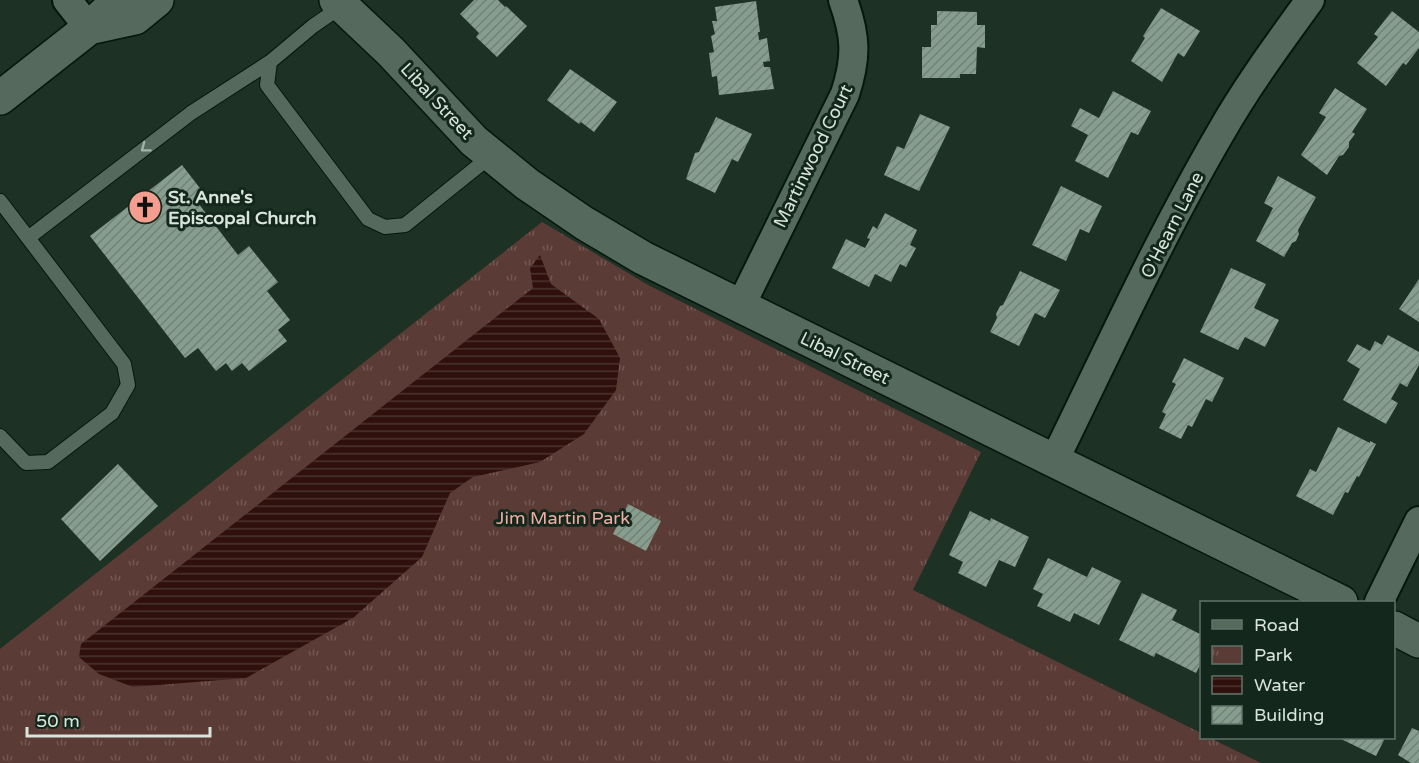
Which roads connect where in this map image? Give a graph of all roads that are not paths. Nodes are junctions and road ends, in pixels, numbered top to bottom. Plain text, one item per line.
1 (67, 0) edge
2 (843, 0) edge
3 (1310, 0) edge
4 (346, 1) edge
5 (137, 6) edge
6 (89, 28) junction
7 (270, 62) junction
8 (0, 98) edge
9 (492, 155) junction
10 (0, 201) edge
11 (28, 238) junction
12 (740, 307) junction
13 (0, 436) edge
14 (1054, 461) junction
15 (1419, 521) edge
16 (1337, 601) edge
17 (1380, 601) edge
18 (1395, 629) edge
19 (1419, 641) edge

1 - 6 street
2 - 12 street, Martinwood Court
3 - 14 street, O'Hearn Lane
4 - 7 lane
4 - 9 street, Libal Street
5 - 6 street
6 - 8 street
7 - 9 lane
7 -> 11 lane
9 - 12 street, Libal Street
10 - 11 lane
11 - 13 lane
12 - 14 street, Libal Street
14 - 16 street, Libal Street
15 - 17 street
18 - 19 street

